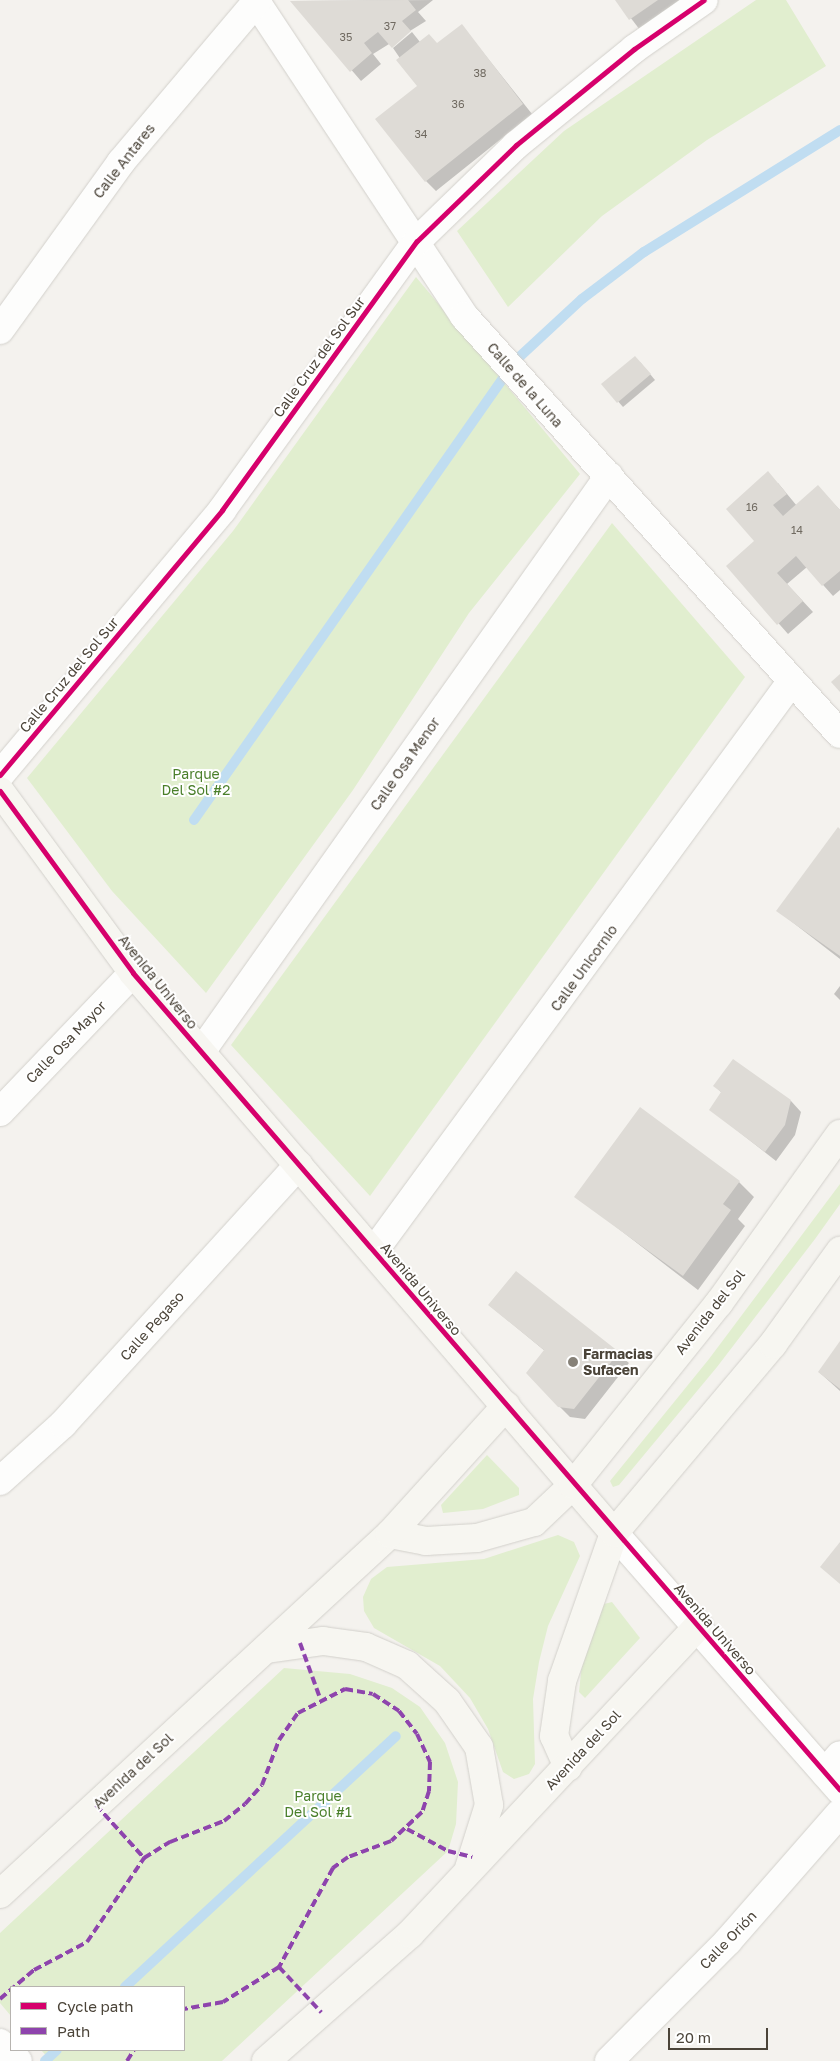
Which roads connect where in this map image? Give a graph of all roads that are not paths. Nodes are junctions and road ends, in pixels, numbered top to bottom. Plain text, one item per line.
1 (704, 0) edge
2 (257, 1) edge
3 (417, 241) junction
4 (0, 330) edge
5 (609, 476) junction
6 (791, 682) junction
7 (840, 734) edge
8 (0, 776) edge
9 (0, 791) edge
10 (132, 973) junction
11 (200, 1052) junction
12 (0, 1112) edge
13 (840, 1134) edge
14 (299, 1165) junction
15 (374, 1251) junction
16 (840, 1251) edge
17 (506, 1406) junction
18 (0, 1482) edge
19 (573, 1485) junction
20 (614, 1533) junction
21 (390, 1534) junction
22 (698, 1626) junction
23 (267, 1649) junction
24 (568, 1767) junction
25 (835, 1772) edge
26 (840, 1813) edge
27 (467, 1874) junction
28 (0, 1894) edge
29 (266, 2061) edge
30 (609, 2061) edge

1 - 3 street, Calle Cruz del Sol Sur
2 - 3 street, Calle de la Luna
2 - 4 street, Calle Antares
3 - 5 street, Calle de la Luna
3 - 8 street, Calle Cruz del Sol Sur
5 - 6 street, Calle de la Luna
5 - 11 street, Calle Osa Menor
6 - 7 street, Calle de la Luna
6 - 15 street, Calle Unicornio
9 - 10 street, Avenida Universo
10 - 11 street, Avenida Universo
10 - 12 street, Calle Osa Mayor
11 - 14 street, Avenida Universo
13 - 19 street, Avenida del Sol
14 - 15 street, Avenida Universo
14 - 18 street, Calle Pegaso
15 - 17 street, Avenida Universo
16 - 20 street
17 - 19 street, Avenida Universo
17 - 21 street, Avenida del Sol
19 - 20 street, Avenida Universo
19 - 21 street, Avenida del Sol
20 - 22 street, Avenida Universo
20 - 24 street
21 - 23 street, Avenida del Sol
22 - 24 street, Avenida del Sol
22 - 25 street, Avenida Universo
23 - 27 street, Avenida del Sol
23 - 28 street, Avenida del Sol
24 - 27 street, Avenida del Sol
26 - 30 street, Calle Orión
27 - 29 street, Avenida del Sol

